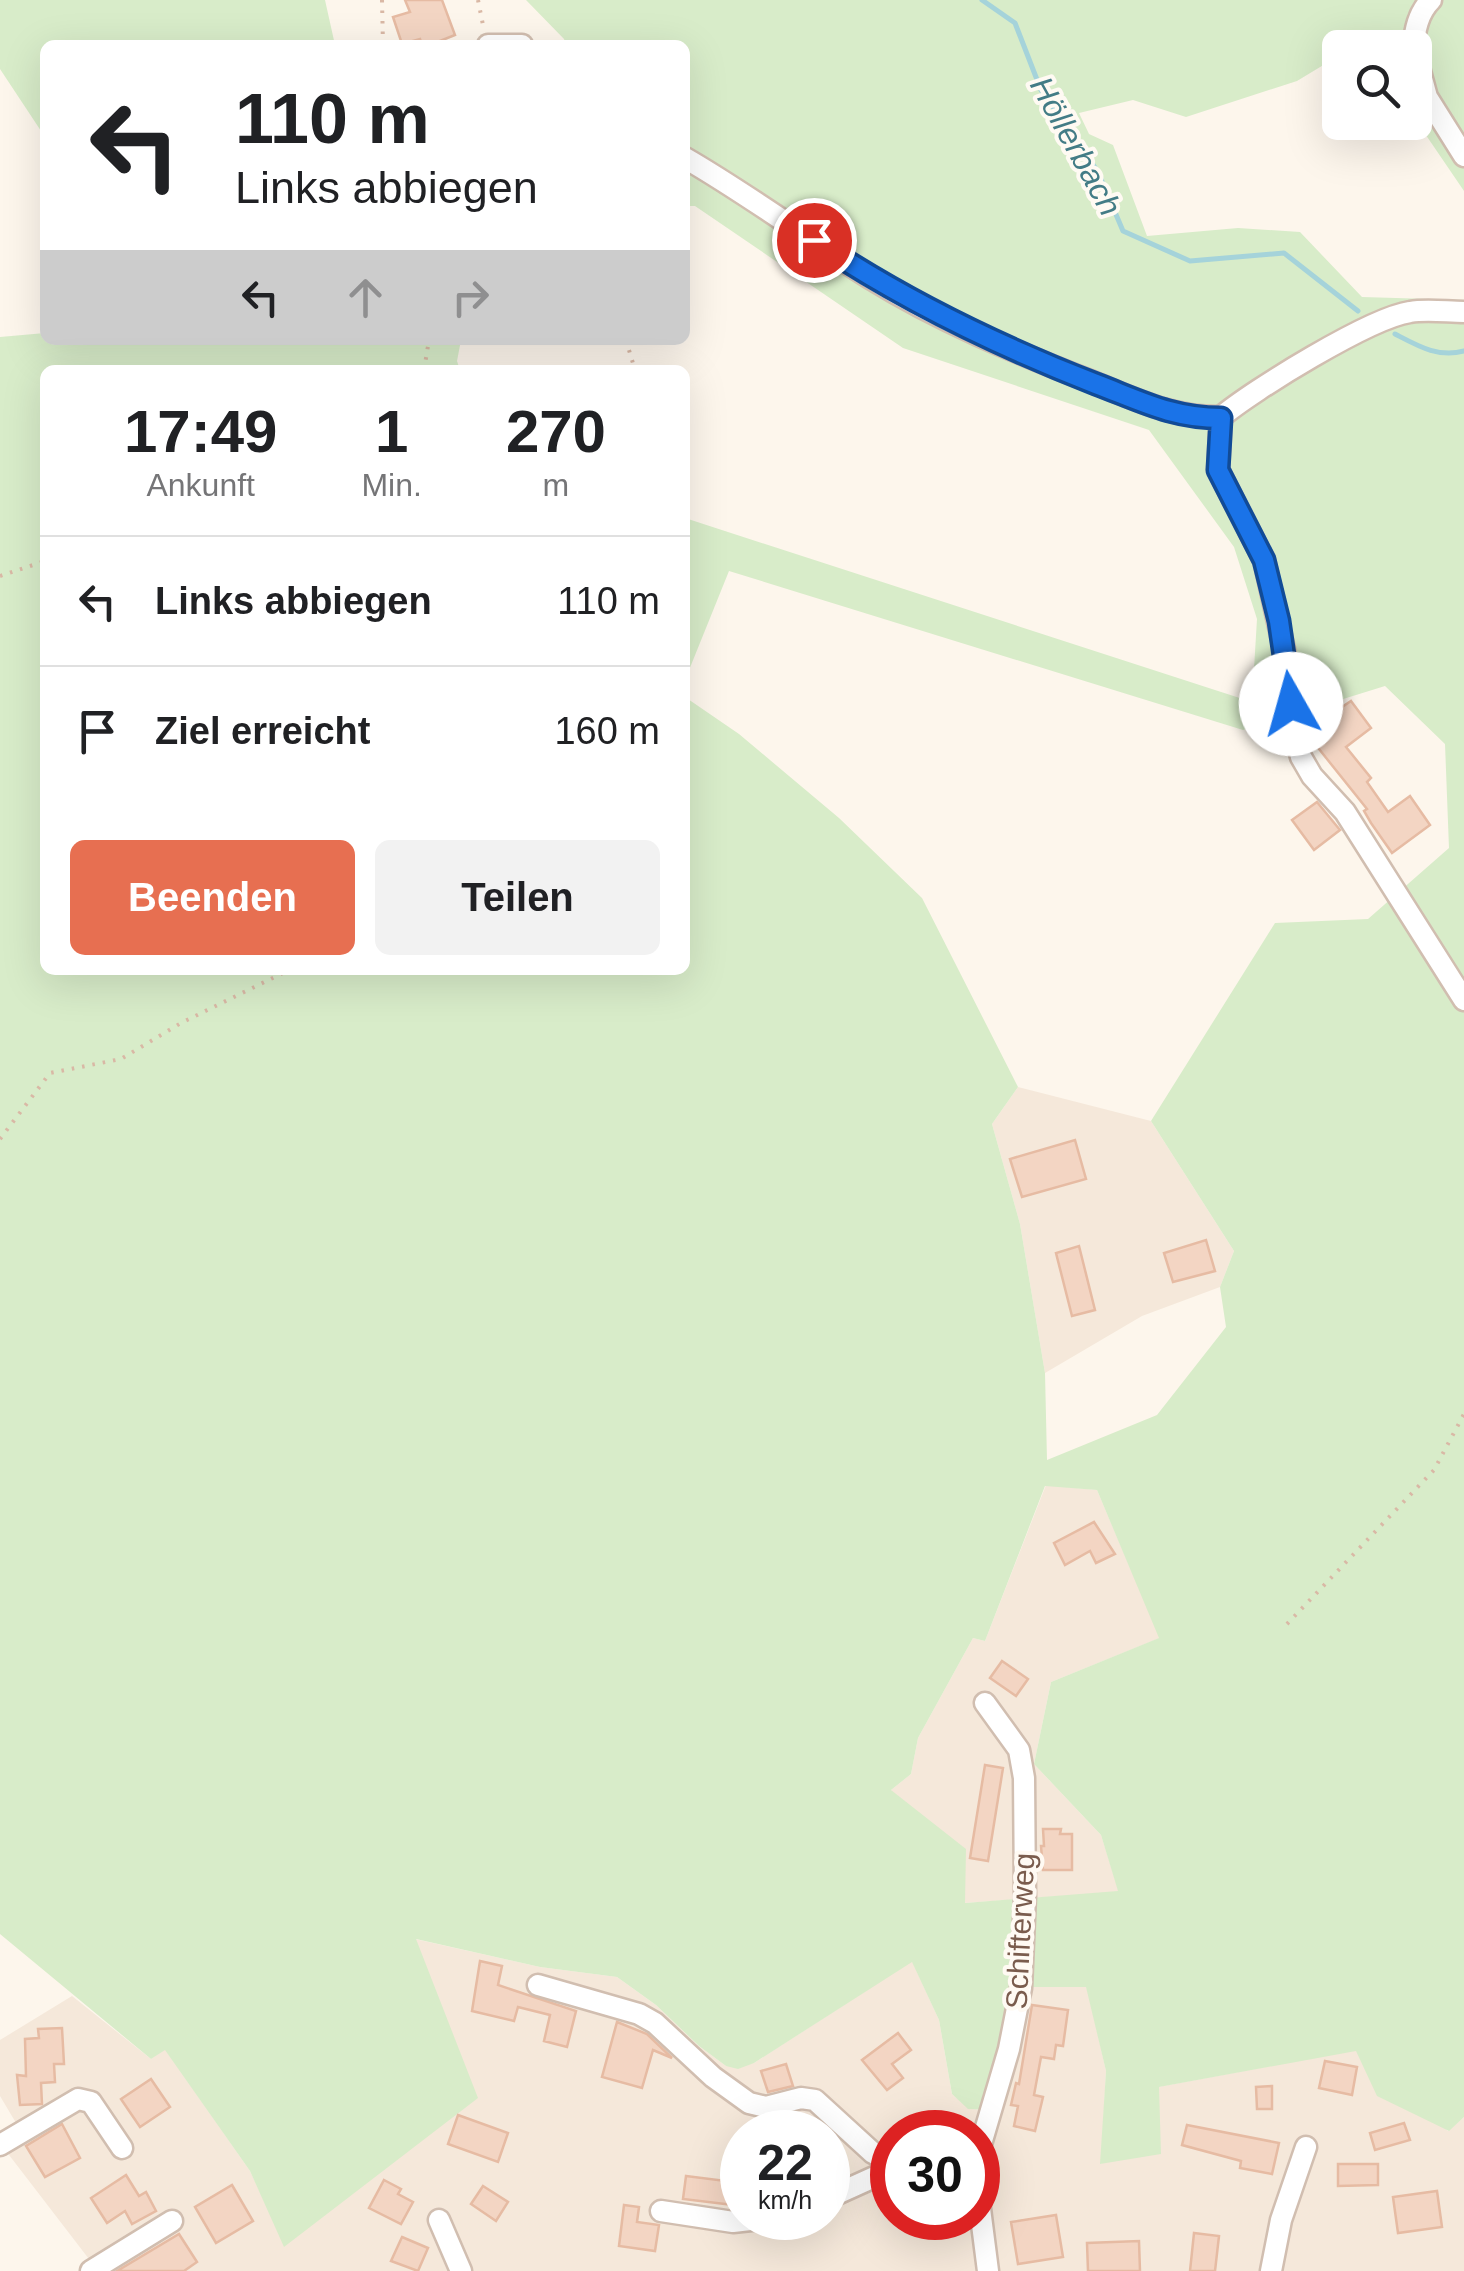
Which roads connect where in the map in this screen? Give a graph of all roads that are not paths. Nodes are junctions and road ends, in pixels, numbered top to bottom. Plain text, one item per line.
1 (1431, 0) edge
2 (1415, 30) edge
3 (1432, 105) edge
4 (1464, 156) edge
5 (690, 161) edge
6 (1464, 312) edge
7 (1221, 418) junction
8 (1464, 1000) edge
9 (985, 1704) dead end
10 (538, 1985) dead end
11 (991, 2110) edge
12 (0, 2145) edge
13 (1306, 2146) dead end
14 (122, 2148) dead end
15 (870, 2150) edge
16 (661, 2211) dead end
17 (172, 2220) dead end
18 (439, 2220) dead end
19 (720, 2220) edge
20 (984, 2240) edge
21 (92, 2271) edge
22 (460, 2271) edge
23 (988, 2271) edge
24 (1270, 2271) edge

1 - 2 street
3 - 4 street
5 - 7 street
6 - 7 street
7 - 8 street
9 - 11 street, Schifterweg
10 - 15 street
12 - 14 street
13 - 24 street
16 - 19 street
17 - 21 street
18 - 22 street
20 - 23 street

